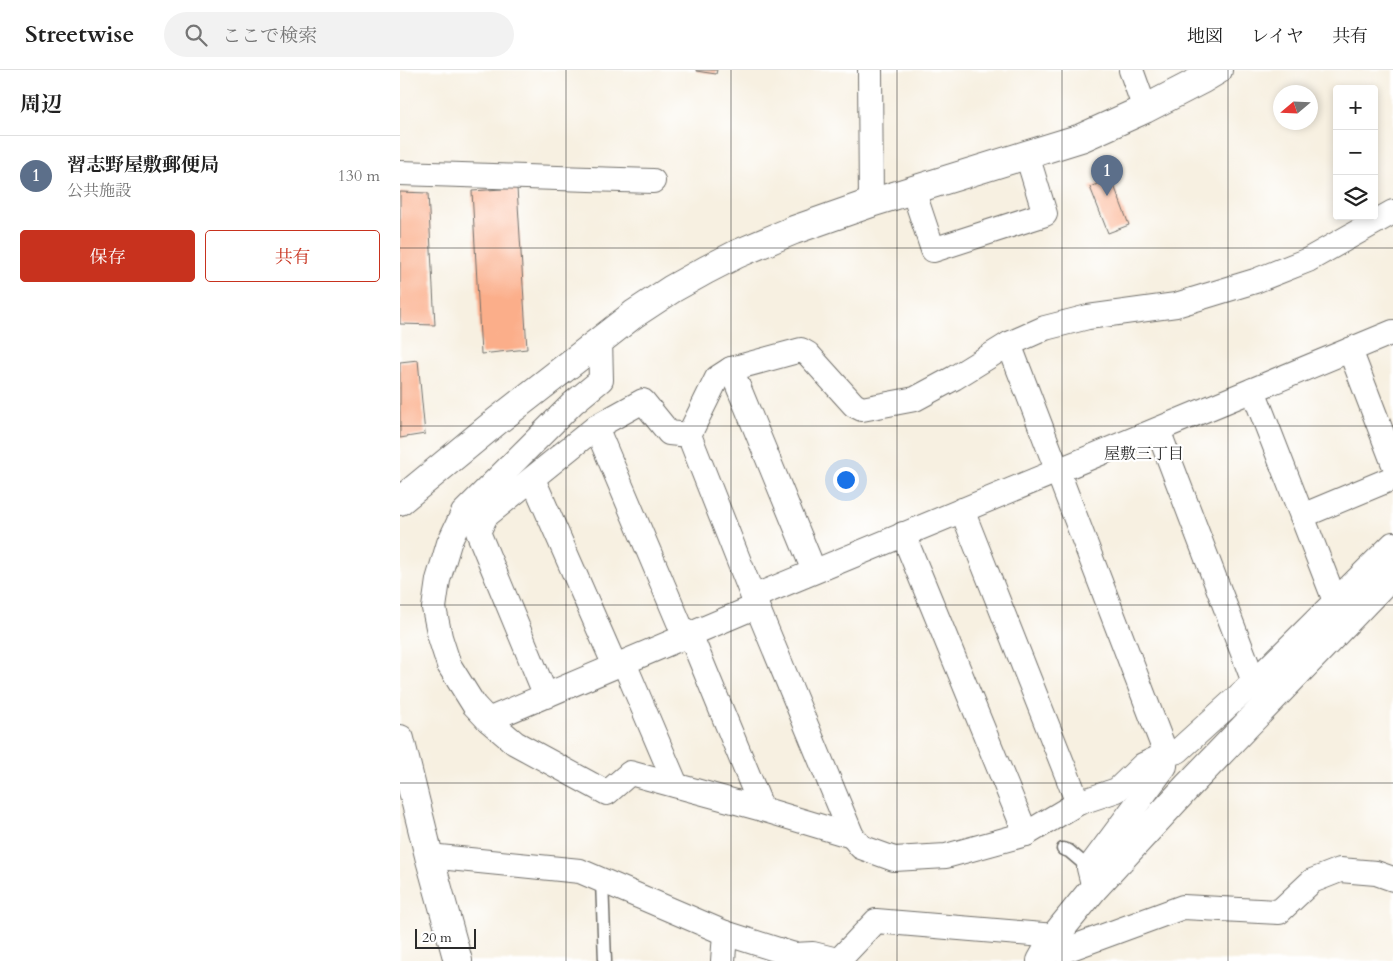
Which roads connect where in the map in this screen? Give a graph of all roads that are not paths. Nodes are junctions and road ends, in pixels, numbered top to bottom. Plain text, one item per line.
1 (870, 70) edge
2 (1131, 70) edge
3 (1218, 70) edge
4 (1145, 109) junction
5 (1027, 155) junction
6 (400, 173) edge
7 (653, 181) dead end
8 (913, 190) junction
9 (871, 203) junction
10 (1393, 212) edge
11 (1393, 332) edge
12 (600, 340) junction
13 (1009, 344) junction
14 (1350, 350) junction
15 (731, 369) junction
16 (1253, 390) junction
17 (596, 427) junction
18 (1158, 430) junction
19 (690, 435) junction
20 (1393, 462) edge
21 (1058, 472) junction
22 (1393, 478) edge
23 (534, 479) junction
24 (400, 501) edge
25 (962, 510) junction
26 (1302, 516) junction
27 (903, 534) junction
28 (1393, 544) edge
29 (814, 571) junction
30 (1393, 573) edge
31 (755, 602) junction
32 (1335, 602) junction
33 (687, 636) junction
34 (620, 665) junction
35 (1254, 682) junction
36 (546, 696) junction
37 (488, 720) junction
38 (400, 739) edge
39 (1166, 754) junction
40 (676, 785) junction
41 (406, 791) edge
42 (1078, 803) junction
43 (762, 809) junction
44 (1026, 834) junction
45 (852, 836) junction
46 (1063, 849) dead end
47 (429, 856) junction
48 (1091, 878) junction
49 (1393, 879) edge
50 (602, 881) junction
51 (725, 933) junction
52 (1057, 952) edge
53 (458, 961) edge
54 (605, 961) edge
55 (723, 961) edge
56 (840, 961) edge

1 - 9 street
2 - 4 street
3 - 4 street
4 - 5 street
5 - 8 street
5 - 8 street
6 - 7 street
8 - 9 street
9 - 12 street
10 - 13 street
11 - 14 street
12 - 24 street
12 - 37 street
13 - 15 street
13 - 21 street
14 - 16 street
14 - 20 street
15 - 19 street
15 - 29 street
16 - 18 street
16 - 26 street
17 - 19 street
17 - 23 street
17 - 33 street
18 - 21 street
18 - 35 street
19 - 31 street
21 - 25 street
21 - 39 street
22 - 26 street
23 - 34 street
23 - 36 street
25 - 27 street
25 - 42 street
26 - 32 street
27 - 29 street
27 - 44 street
28 - 32 street
29 - 31 street
30 - 48 street
31 - 33 street
31 - 45 street
32 - 35 street
33 - 34 street
33 - 43 street
34 - 36 street
34 - 40 street
35 - 39 street
36 - 37 street
37 - 40 street
38 - 41 street
39 - 42 street
39 - 48 street
40 - 43 street
41 - 47 street
42 - 44 street
43 - 45 street
44 - 45 street
46 - 48 lane
47 - 50 street
47 - 53 street
48 - 52 street
49 - 52 street
50 - 51 street
50 - 54 lane
51 - 55 street
51 - 56 street
52 - 56 street

